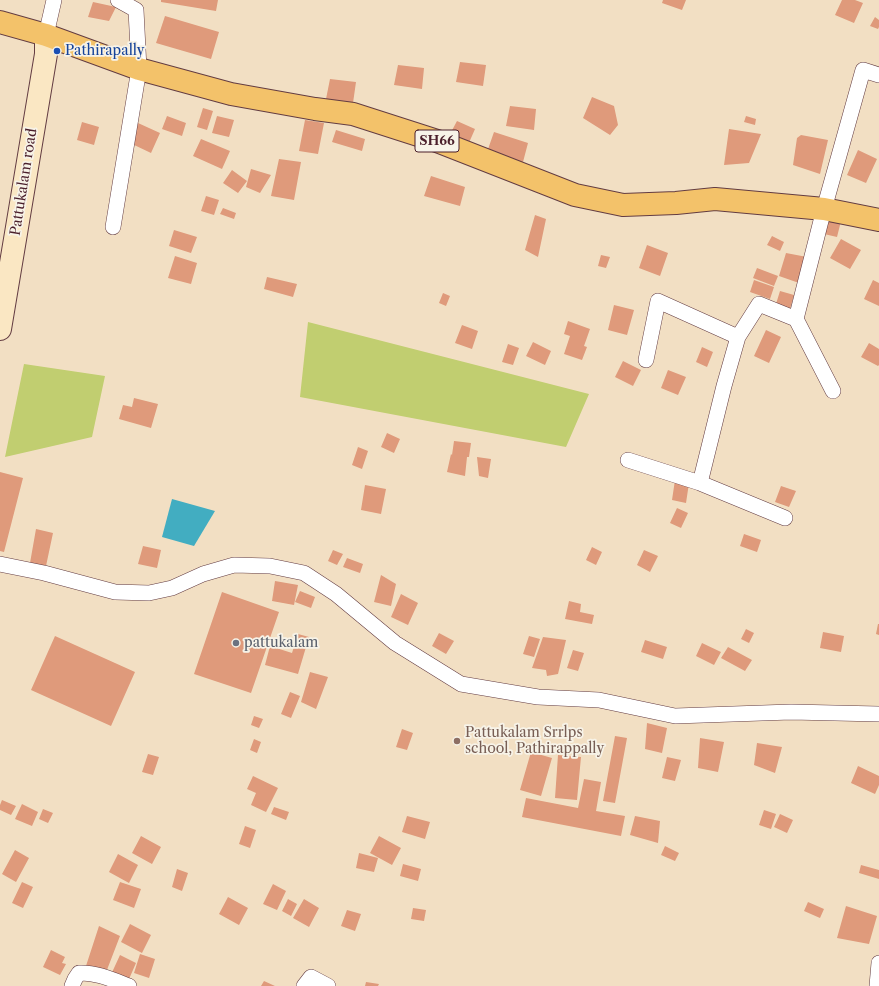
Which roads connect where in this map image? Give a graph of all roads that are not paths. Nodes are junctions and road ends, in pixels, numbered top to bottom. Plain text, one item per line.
1 (54, 0) edge
2 (118, 0) edge
3 (0, 22) edge
4 (46, 35) junction
5 (139, 69) junction
6 (879, 75) edge
7 (824, 209) junction
8 (879, 220) edge
9 (112, 227) dead end
10 (796, 319) junction
11 (0, 329) edge
12 (738, 338) junction
13 (646, 360) dead end
14 (833, 390) dead end
15 (628, 460) dead end
16 (700, 483) junction
17 (785, 518) dead end
18 (0, 564) edge
19 (879, 714) edge
20 (879, 963) edge
21 (72, 986) edge
22 (130, 986) edge
23 (304, 986) edge
24 (328, 986) edge
25 (877, 986) edge

1 - 4 street
2 - 5 street
3 - 4 main road, SH66
4 - 5 main road, SH66
4 - 11 main road, Pattukalam road
5 - 7 main road, SH66
5 - 9 street
6 - 7 street
7 - 8 main road, SH66
7 - 10 street
10 - 12 street
10 - 14 street
12 - 13 street
12 - 16 street
15 - 16 street
16 - 17 street
18 - 19 street
20 - 25 street
21 - 22 street
23 - 24 street

